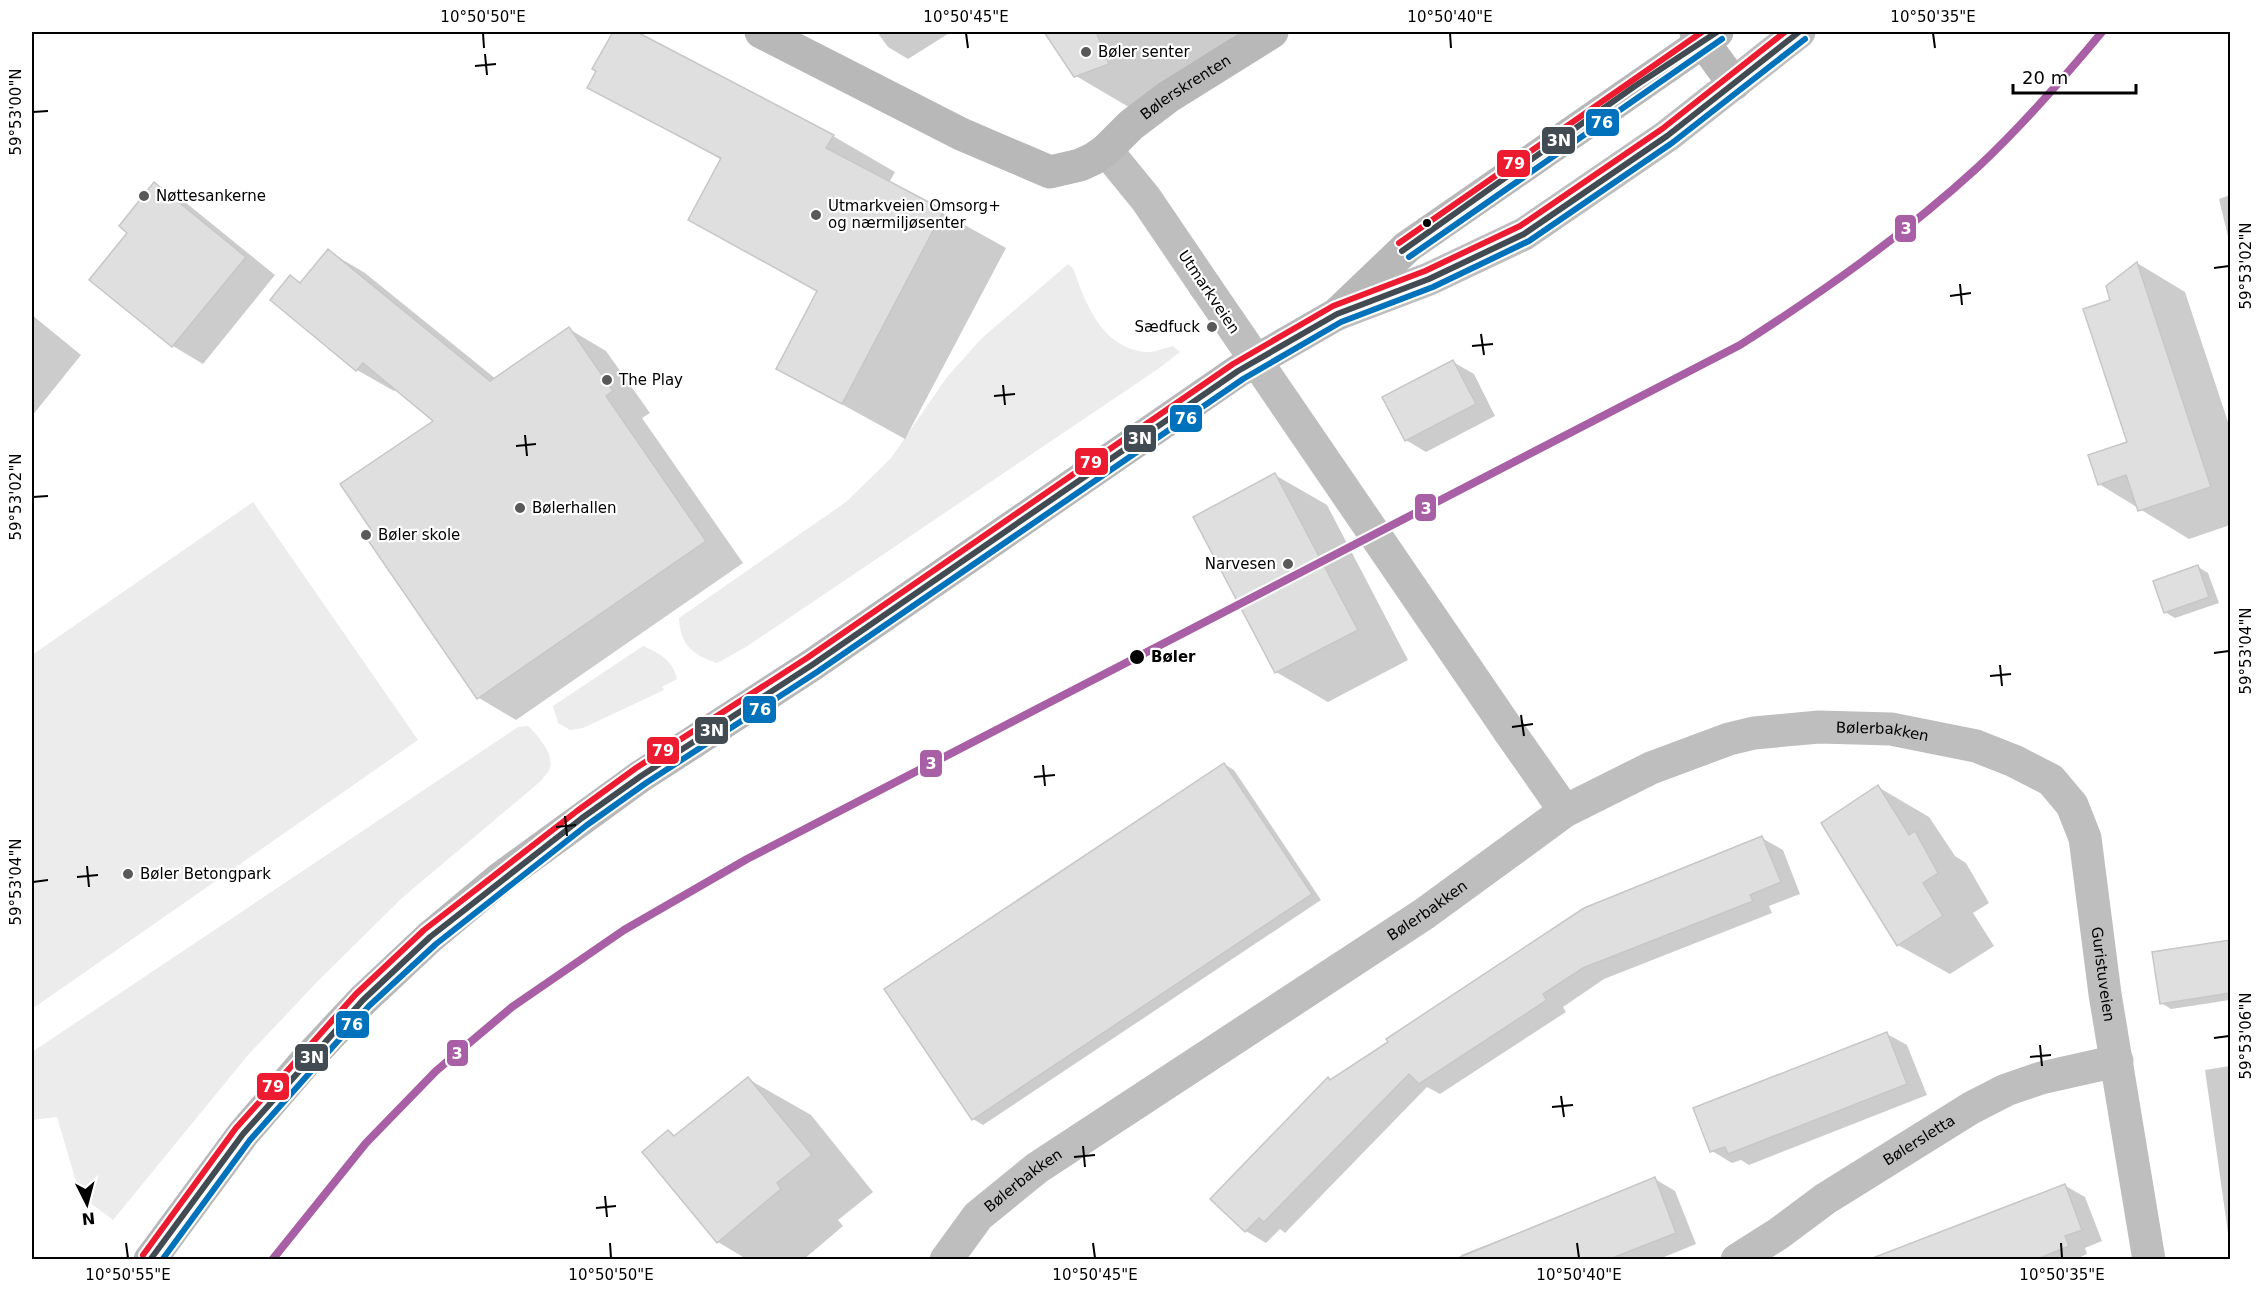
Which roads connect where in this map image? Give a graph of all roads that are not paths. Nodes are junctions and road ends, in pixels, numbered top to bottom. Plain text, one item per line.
1 (761, 32) edge
2 (1272, 32) edge
3 (1800, 32) edge
4 (1705, 35) edge
5 (1734, 84) junction
6 (1106, 150) junction
7 (1337, 314) junction
8 (1976, 746) joint
9 (1565, 811) junction
10 (2117, 1061) junction
11 (150, 1260) edge
12 (946, 1260) edge
13 (1737, 1260) edge
14 (2149, 1260) edge

1 - 6 main road
2 - 6 main road, Bølerskrenten
3 - 5 street
4 - 5 main road
4 - 7 main road
5 - 7 street
6 - 9 street, Utmarkveien, bridge
7 - 11 main road
8 - 9 street, Bølerbakken
8 - 10 street, Guristuveien
9 - 12 street, Bølerbakken
10 - 13 street, Bølersletta
10 - 14 street, Guristuveien

